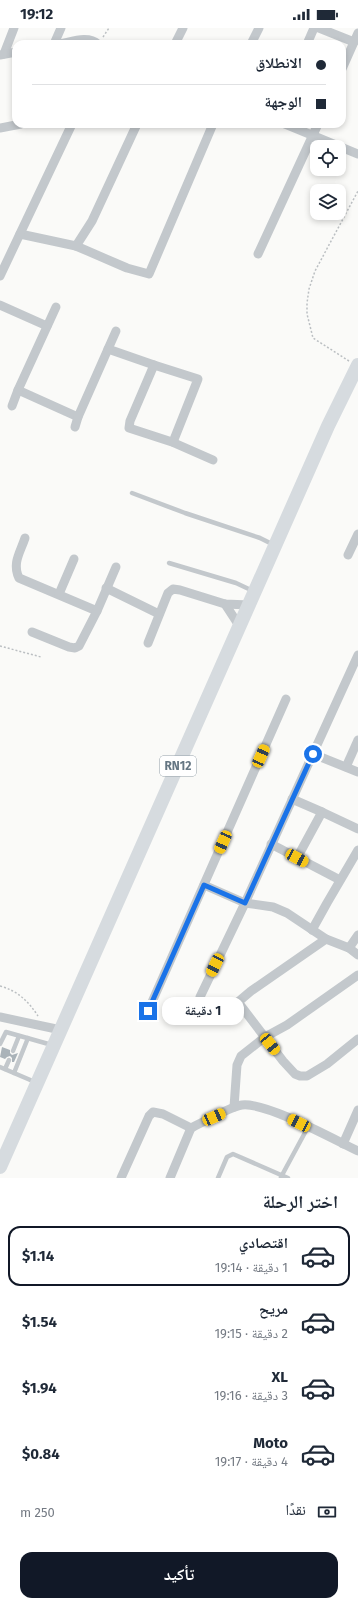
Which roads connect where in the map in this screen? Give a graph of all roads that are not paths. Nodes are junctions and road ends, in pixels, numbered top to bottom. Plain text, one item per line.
1 (14, 28) edge
2 (61, 28) edge
3 (183, 28) edge
4 (259, 28) edge
5 (314, 28) edge
6 (319, 28) edge
7 (356, 37) edge
8 (56, 40) edge
9 (177, 40) edge
10 (253, 40) edge
11 (309, 40) edge
12 (12, 53) edge
13 (2, 54) edge
14 (346, 60) edge
15 (12, 126) edge
16 (0, 128) edge
17 (70, 128) edge
18 (135, 128) edge
19 (211, 128) edge
20 (296, 128) edge
21 (317, 128) edge
22 (314, 135) junction
23 (358, 154) edge
24 (20, 234) junction
25 (76, 246) junction
26 (258, 254) dead end
27 (0, 276) edge
28 (0, 305) edge
29 (56, 307) dead end
30 (47, 326) junction
31 (116, 331) dead end
32 (108, 349) junction
33 (154, 366) junction
34 (358, 366) edge
35 (18, 390) junction
36 (12, 406) dead end
37 (78, 417) junction
38 (76, 428) dead end
39 (173, 442) junction
40 (212, 460) dead end
41 (132, 493) dead end
42 (358, 534) edge
43 (26, 538) dead end
44 (276, 546) junction
45 (348, 555) dead end
46 (74, 559) dead end
47 (169, 563) dead end
48 (116, 567) dead end
49 (106, 588) junction
50 (255, 592) junction
51 (59, 594) junction
52 (225, 604) junction
53 (249, 605) junction
54 (97, 611) junction
55 (160, 614) junction
56 (240, 627) junction
57 (32, 632) dead end
58 (148, 643) dead end
59 (358, 655) edge
60 (286, 699) dead end
61 (358, 740) edge
62 (313, 754) junction
63 (346, 767) junction
64 (358, 772) edge
65 (292, 799) junction
66 (322, 812) junction
67 (358, 829) edge
68 (271, 844) junction
69 (358, 850) edge
70 (297, 858) junction
71 (340, 880) junction
72 (204, 885) junction
73 (245, 903) junction
74 (312, 930) junction
75 (358, 935) edge
76 (326, 939) junction
77 (349, 948) junction
78 (358, 955) edge
79 (358, 976) edge
80 (238, 1002) junction
81 (148, 1011) dead end
82 (0, 1017) edge
83 (61, 1030) junction
84 (19, 1036) junction
85 (28, 1038) junction
86 (265, 1038) junction
87 (358, 1039) edge
88 (0, 1044) edge
89 (54, 1046) junction
90 (13, 1051) dead end
91 (9, 1060) dead end
92 (0, 1067) edge
93 (5, 1069) junction
94 (14, 1073) junction
95 (38, 1083) junction
96 (234, 1107) junction
97 (358, 1110) edge
98 (308, 1127) junction
99 (191, 1128) junction
100 (343, 1144) junction
101 (358, 1151) edge
102 (0, 1168) edge
103 (282, 1177) edge
104 (121, 1178) edge
105 (170, 1178) edge
106 (218, 1178) edge
107 (288, 1178) edge

1 - 13 street
2 - 8 street
3 - 9 street
4 - 10 street
5 - 11 street
6 - 7 street
7 - 14 street
12 - 13 street
15 - 16 street
17 - 24 street
18 - 25 street
19 - 25 street
20 - 22 street
21 - 22 street
22 - 23 street
22 - 26 street
24 - 25 street
24 - 27 street
28 - 30 street
29 - 30 street
30 - 35 street
31 - 32 street
32 - 33 street
32 - 37 street
33 - 39 street
33 - 39 street
34 - 44 main road, RN12
35 - 36 street
35 - 37 street
37 - 38 street
39 - 40 street
41 - 44 lane
42 - 45 street
43 - 51 street
44 - 50 main road, RN12
46 - 51 street
47 - 50 lane
48 - 49 street
49 - 54 street
49 - 55 street
50 - 53 main road, RN12
51 - 54 street
52 - 53 street
52 - 55 street
52 - 56 street
53 - 56 main road, RN12
54 - 57 street
55 - 58 street
56 - 83 main road, RN12
59 - 62 street
60 - 72 street
61 - 63 street
62 - 63 street
62 - 65 street
63 - 64 street
65 - 66 street
65 - 68 street
66 - 67 street
66 - 70 street
68 - 70 street
68 - 73 street
69 - 71 street
70 - 71 street
71 - 74 street
72 - 73 street
72 - 81 street
73 - 74 street
73 - 80 street
74 - 76 street
75 - 77 street
76 - 77 street
76 - 80 street
77 - 78 street
79 - 86 street
80 - 86 street
82 - 83 street
83 - 89 main road, RN12
84 - 85 lane
84 - 88 lane
84 - 90 lane
85 - 89 lane
85 - 94 lane
86 - 87 street
86 - 96 street
89 - 95 main road, RN12
91 - 93 lane
92 - 93 lane
93 - 94 lane
94 - 95 lane
95 - 102 main road, RN12
96 - 98 street
96 - 99 street
97 - 100 street
98 - 100 street
98 - 103 lane
99 - 104 street
99 - 105 street
100 - 101 street
103 - 106 lane
103 - 107 lane

